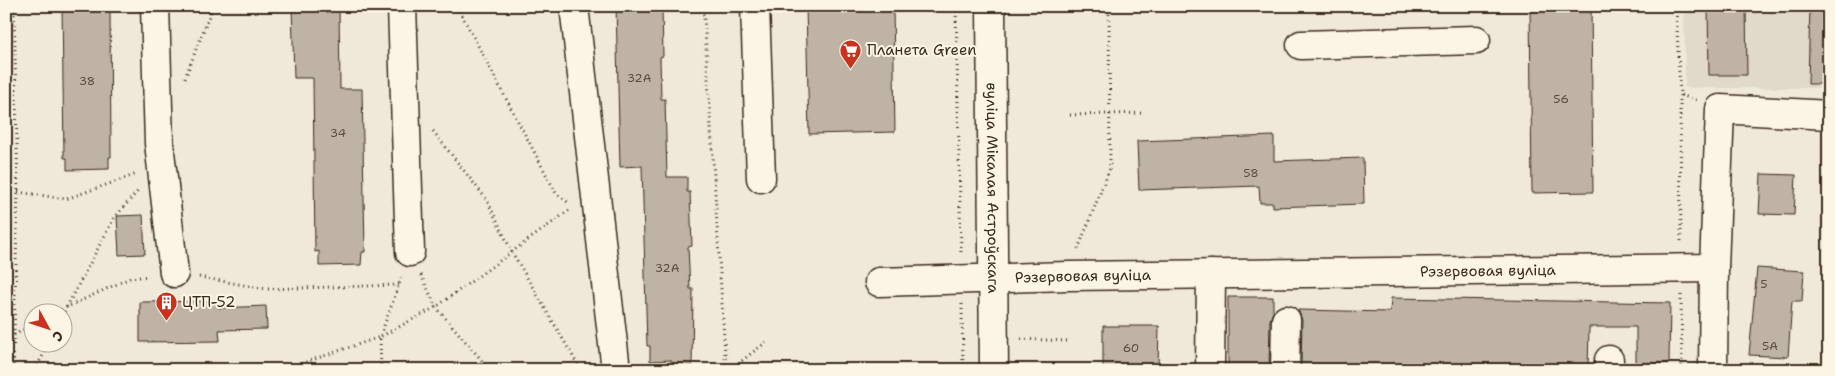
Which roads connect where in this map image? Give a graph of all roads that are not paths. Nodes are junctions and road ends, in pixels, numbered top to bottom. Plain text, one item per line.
1 (155, 6) edge
2 (402, 6) edge
3 (574, 6) edge
4 (755, 6) edge
5 (991, 6) edge
6 (1476, 40) dead end
7 (1301, 45) dead end
8 (1829, 115) edge
9 (761, 178) dead end
10 (410, 252) road end
11 (1714, 268) junction
12 (174, 273) road end
13 (1211, 274) junction
14 (993, 279) junction
15 (879, 282) dead end
16 (1286, 320) dead end
17 (616, 370) edge
18 (994, 370) edge
19 (1210, 370) edge
20 (1286, 370) edge
21 (1713, 370) edge

1 - 12 street
2 - 10 street
3 - 17 street
4 - 9 street
5 - 14 street, вуліца Мікалая Астроўскага
6 - 7 street
8 - 11 street
11 - 13 street, Рэзервовая вуліца
11 - 21 street
13 - 14 street, Рэзервовая вуліца
13 - 19 street
14 - 15 street, Рэзервовая вуліца
14 - 18 street, вуліца Мікалая Астроўскага
16 - 20 street

